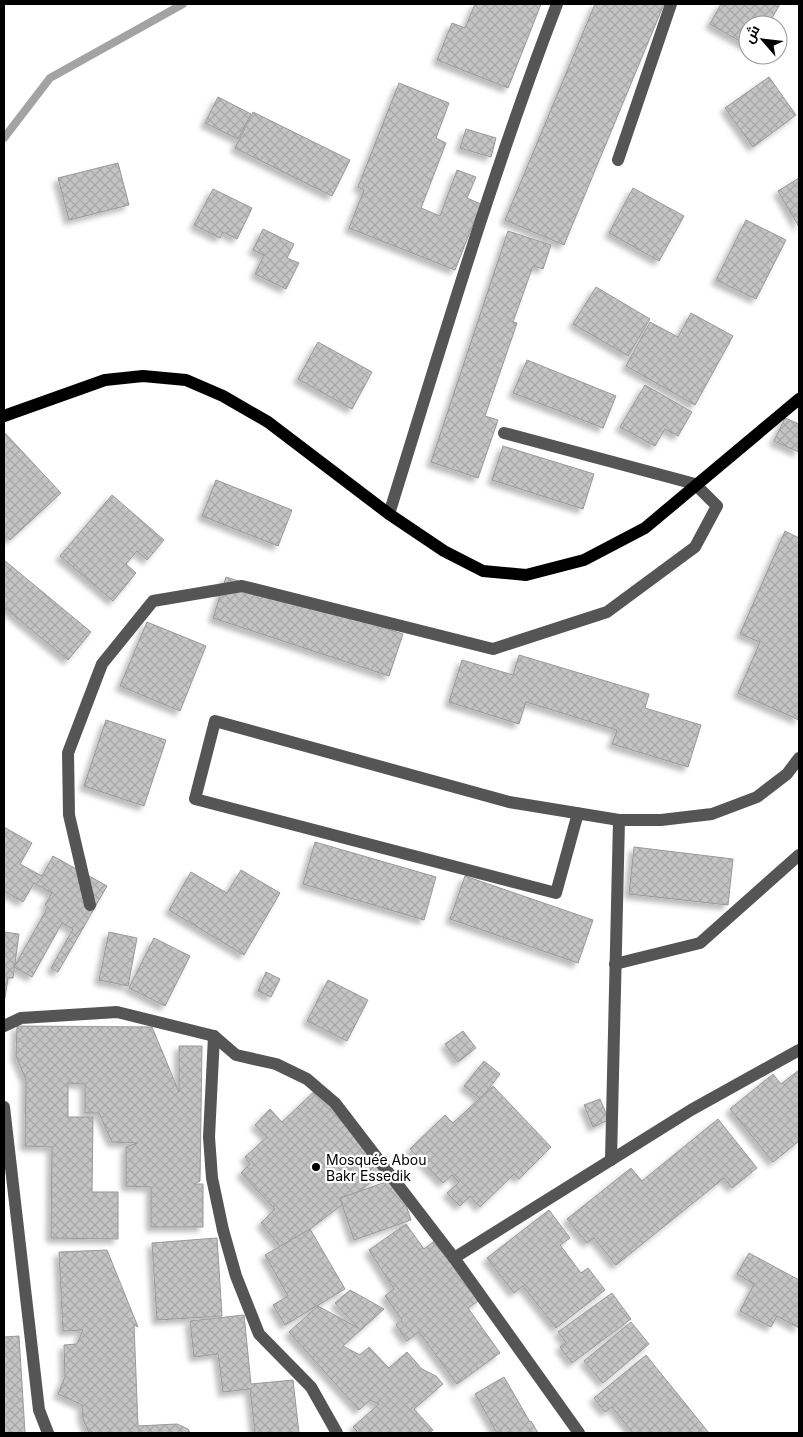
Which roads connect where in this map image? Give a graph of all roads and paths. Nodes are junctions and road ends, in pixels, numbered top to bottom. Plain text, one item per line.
1 (557, 4) edge
2 (672, 4) edge
3 (618, 160) dead end
4 (799, 399) edge
5 (4, 416) edge
6 (504, 433) dead end
7 (695, 484) junction
8 (389, 514) junction
9 (799, 758) edge
10 (578, 813) junction
11 (619, 820) junction
12 (799, 856) edge
13 (90, 905) dead end
14 (615, 964) junction
15 (4, 1026) edge
16 (214, 1036) junction
17 (799, 1050) edge
18 (4, 1107) edge
19 (611, 1160) junction
20 (454, 1258) junction
21 (48, 1433) edge
22 (337, 1433) edge
23 (579, 1433) edge

1 - 8 street
2 - 3 street
4 - 7 main road
5 - 8 main road
6 - 7 street
7 - 8 main road
7 - 13 street
9 - 11 street
10 - 10 street
10 - 11 street
11 - 14 street
12 - 14 street
14 - 19 street
15 - 16 street
16 - 20 street
16 - 22 street
17 - 19 street
18 - 21 street
19 - 20 street
20 - 23 street

